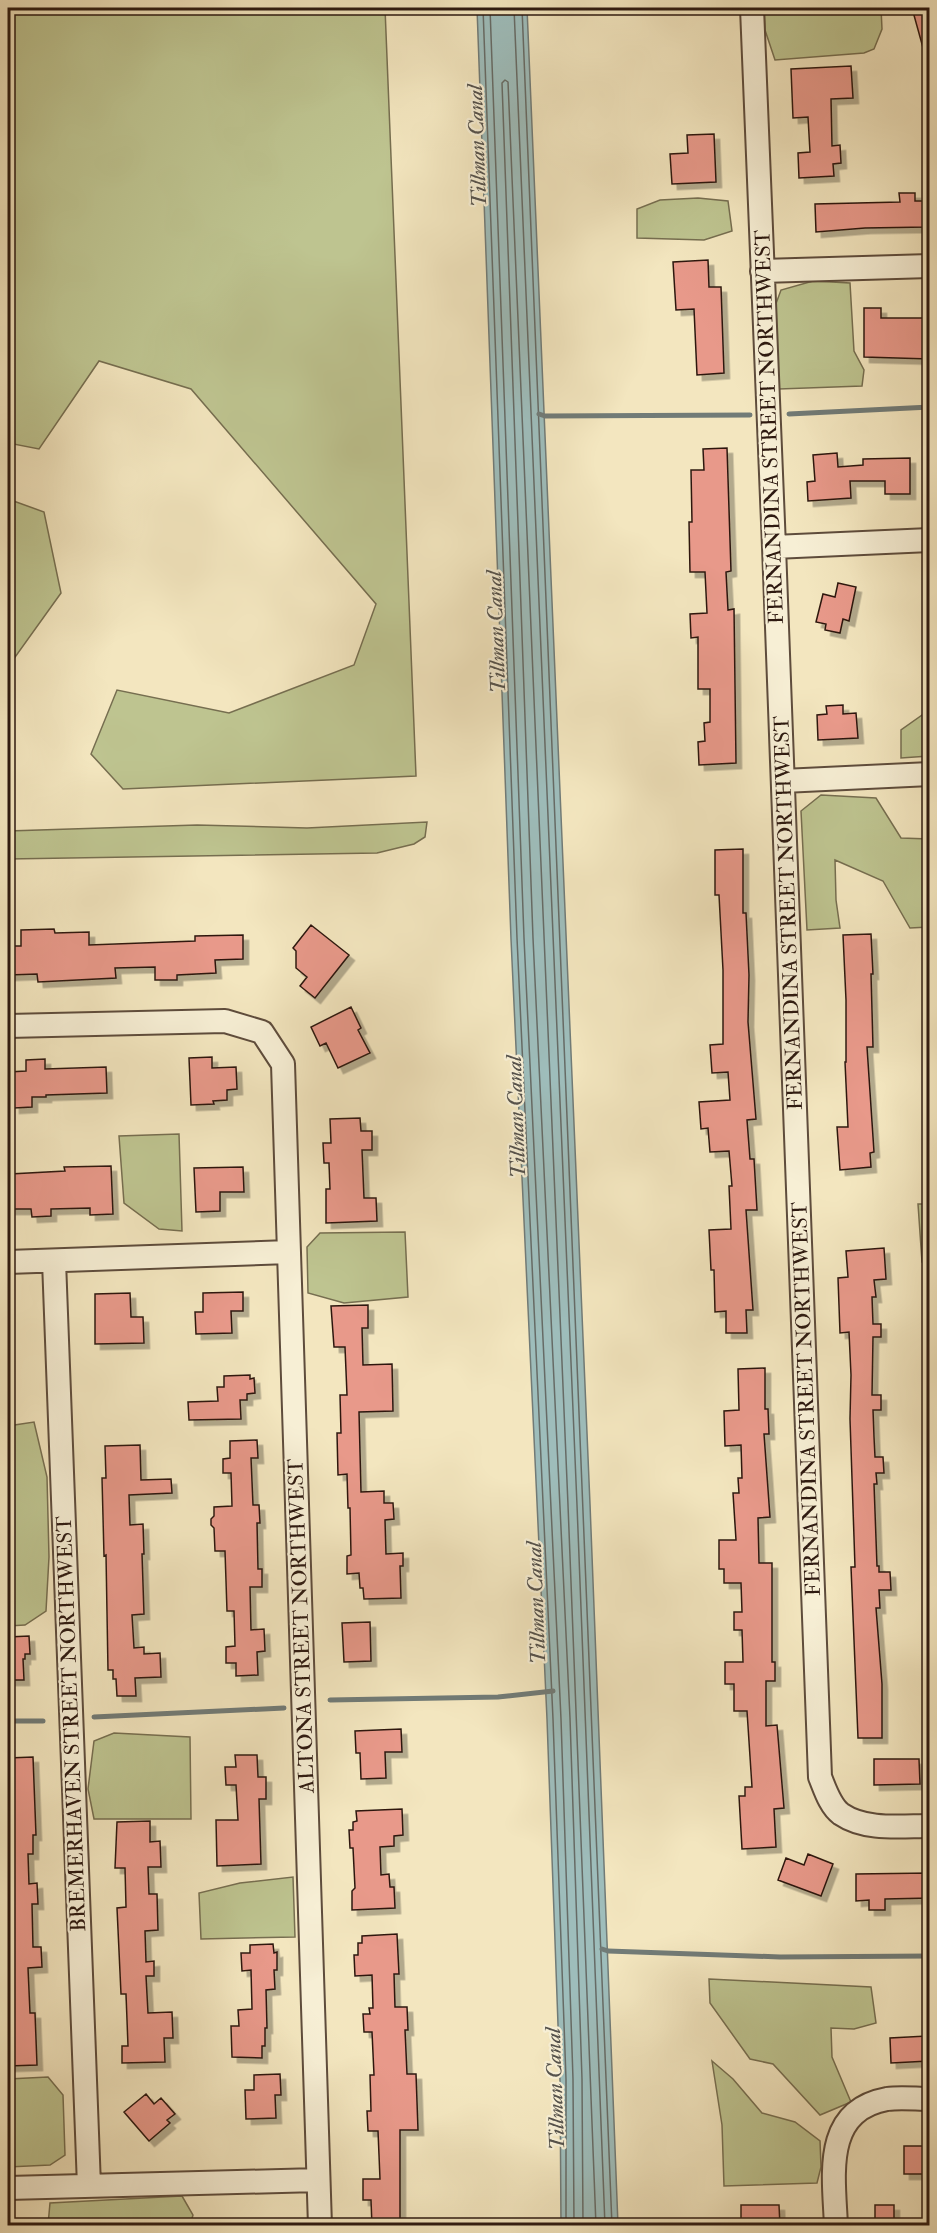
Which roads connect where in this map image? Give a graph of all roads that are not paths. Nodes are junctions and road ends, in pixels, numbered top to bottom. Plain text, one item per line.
1 (752, 8) edge
2 (930, 266) edge
3 (762, 271) junction
4 (930, 540) edge
5 (774, 547) junction
6 (930, 774) edge
7 (783, 781) junction
8 (8, 1026) edge
9 (289, 1252) junction
10 (54, 1261) junction
11 (8, 1262) edge
12 (930, 1826) edge
13 (930, 2099) edge
14 (318, 2180) junction
15 (89, 2186) junction
16 (8, 2188) edge
17 (320, 2226) edge
18 (836, 2226) edge

1 - 3 street, FERNANDINA STREET NORTHWEST
2 - 3 street
3 - 5 street, FERNANDINA STREET NORTHWEST
4 - 5 street
5 - 7 street, FERNANDINA STREET NORTHWEST
6 - 7 street
7 - 12 street, FERNANDINA STREET NORTHWEST
8 - 9 street, ALTONA STREET NORTHWEST
9 - 10 street
9 - 14 street, ALTONA STREET NORTHWEST
10 - 11 street
10 - 15 street, BREMERHAVEN STREET NORTHWEST
13 - 18 street
14 - 15 street
14 - 17 street, ALTONA STREET NORTHWEST
15 - 16 street

